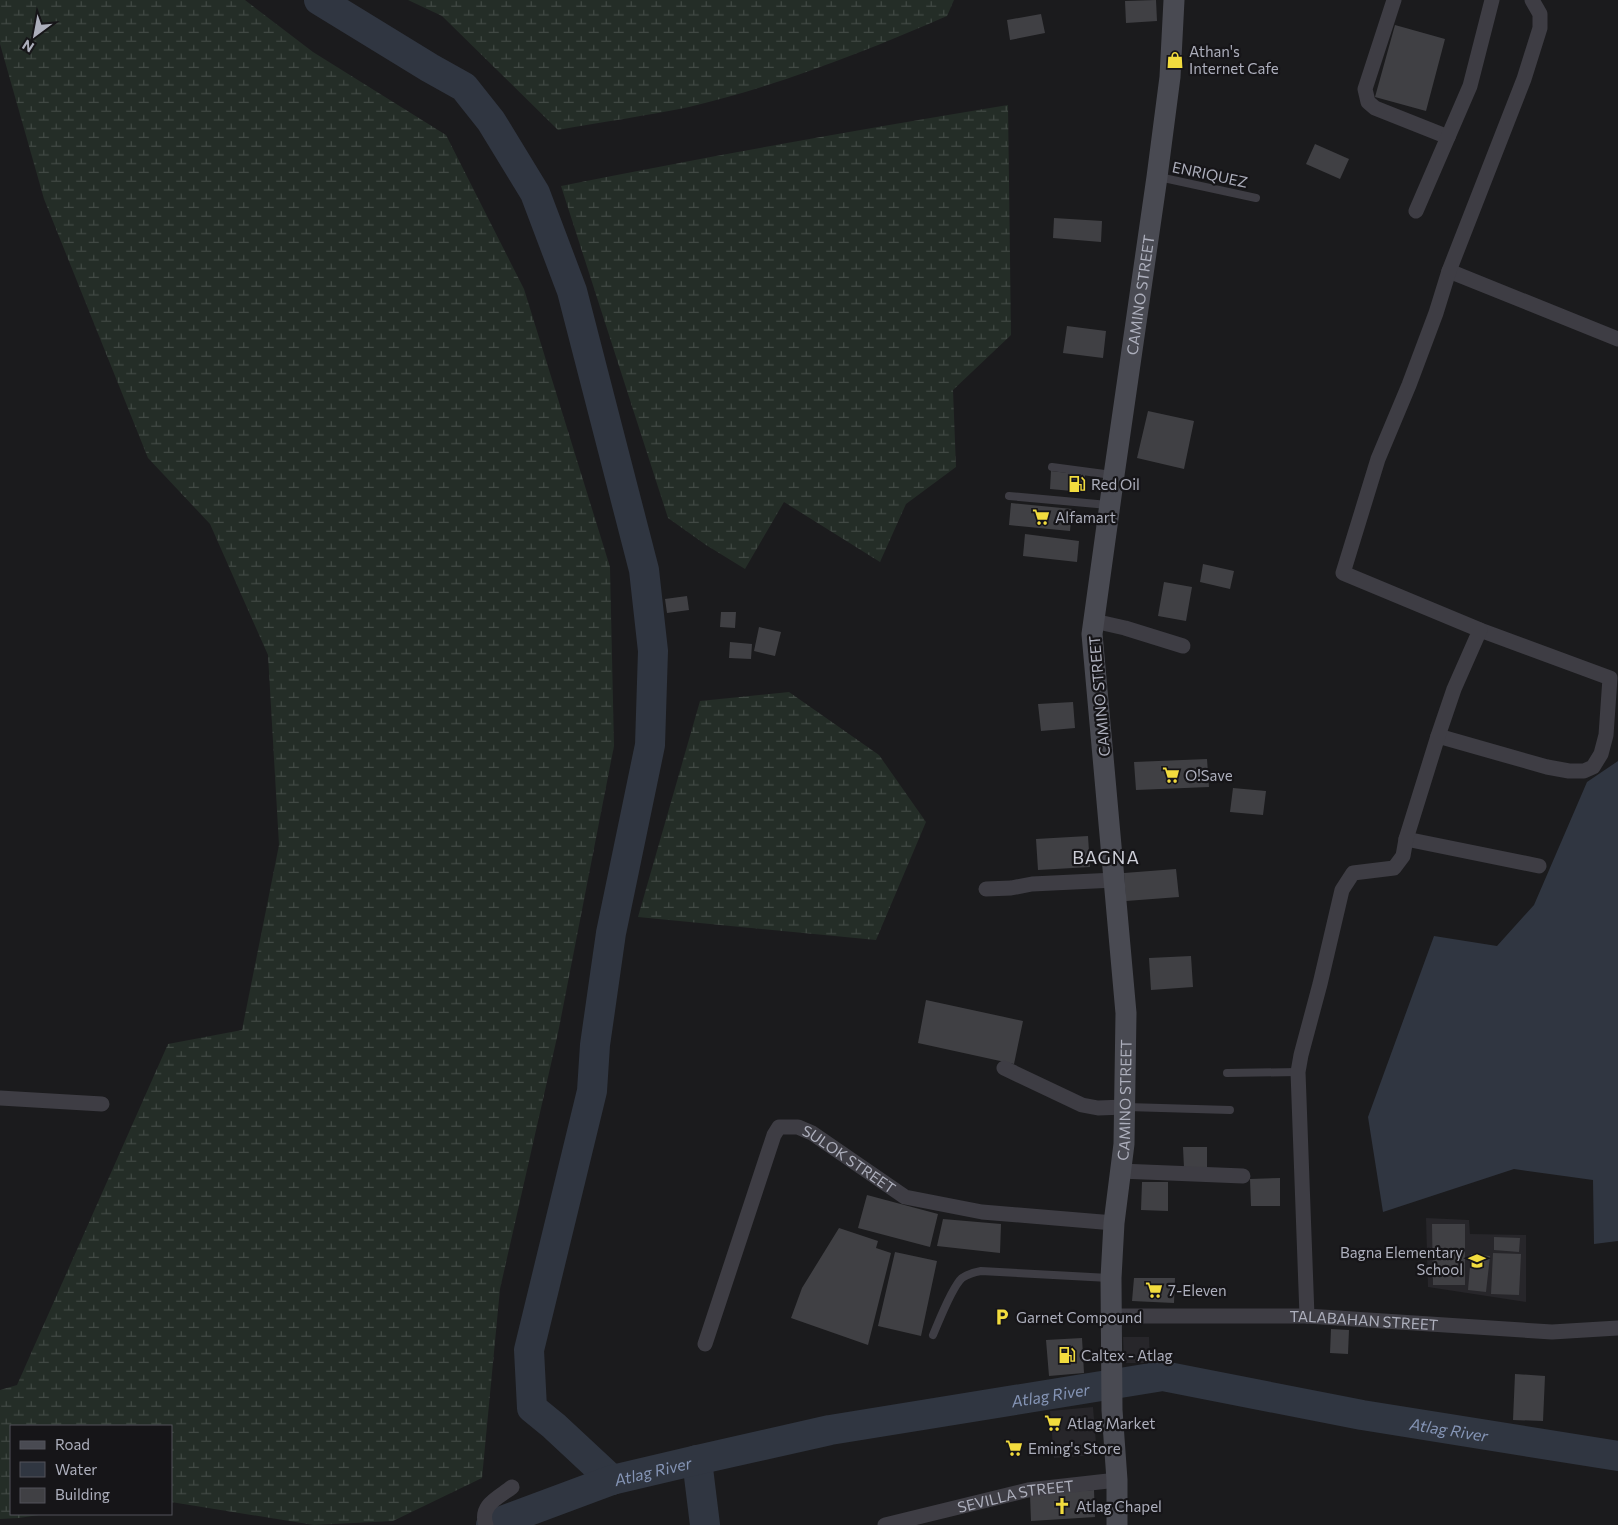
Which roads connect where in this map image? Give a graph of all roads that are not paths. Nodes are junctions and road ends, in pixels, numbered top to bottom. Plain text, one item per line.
1 (1174, 0) edge
2 (1394, 0) edge
3 (1492, 0) edge
4 (1532, 0) edge
5 (1448, 137) junction
6 (1157, 177) junction
7 (1256, 198) dead end
8 (1416, 211) dead end
9 (1449, 271) junction
10 (1618, 339) edge
11 (1052, 467) dead end
12 (1114, 475) junction
13 (1009, 496) dead end
14 (1110, 505) junction
15 (1094, 621) junction
16 (1480, 630) junction
17 (1183, 646) dead end
18 (1438, 736) junction
19 (1406, 839) junction
20 (1539, 866) dead end
21 (1115, 880) junction
22 (986, 889) dead end
23 (1004, 1068) dead end
24 (1298, 1072) junction
25 (1227, 1073) dead end
26 (0, 1098) edge
27 (102, 1104) dead end
28 (1125, 1107) junction
29 (1230, 1110) dead end
30 (1120, 1171) junction
31 (1243, 1176) dead end
32 (1114, 1223) junction
33 (1111, 1278) junction
34 (1110, 1316) junction
35 (1307, 1316) junction
36 (1618, 1328) edge
37 (933, 1335) dead end
38 (705, 1344) dead end
39 (1117, 1480) junction
40 (512, 1487) dead end
41 (485, 1521) edge
42 (885, 1525) edge
43 (1116, 1525) edge

1 - 6 main road, CAMINO STREET
2 - 5 street
3 - 5 street
4 - 9 street
5 - 8 street
6 - 7 lane, ENRIQUEZ
6 - 12 main road, CAMINO STREET
9 - 10 street
9 - 16 street
11 - 12 lane
12 - 14 main road, CAMINO STREET
13 - 14 lane
14 - 15 main road, CAMINO STREET
15 - 17 street
15 - 21 main road, CAMINO STREET
16 - 18 street
16 - 18 street
18 - 19 street
19 - 20 street
19 - 24 street
21 - 22 street
21 - 28 main road, CAMINO STREET
23 - 28 street
24 - 25 lane
24 - 35 street
26 - 27 street
28 - 29 lane
28 - 30 main road, CAMINO STREET
30 - 31 street
30 - 32 main road, CAMINO STREET
32 - 33 main road, CAMINO STREET
32 - 38 street, SULOK STREET
33 - 34 main road, CAMINO STREET
33 - 37 lane
34 - 35 street, TALABAHAN STREET
34 - 39 main road, CAMINO STREET
35 - 36 street, TALABAHAN STREET
39 - 42 street, SEVILLA STREET
39 - 43 main road, CAMINO STREET
40 - 41 street

